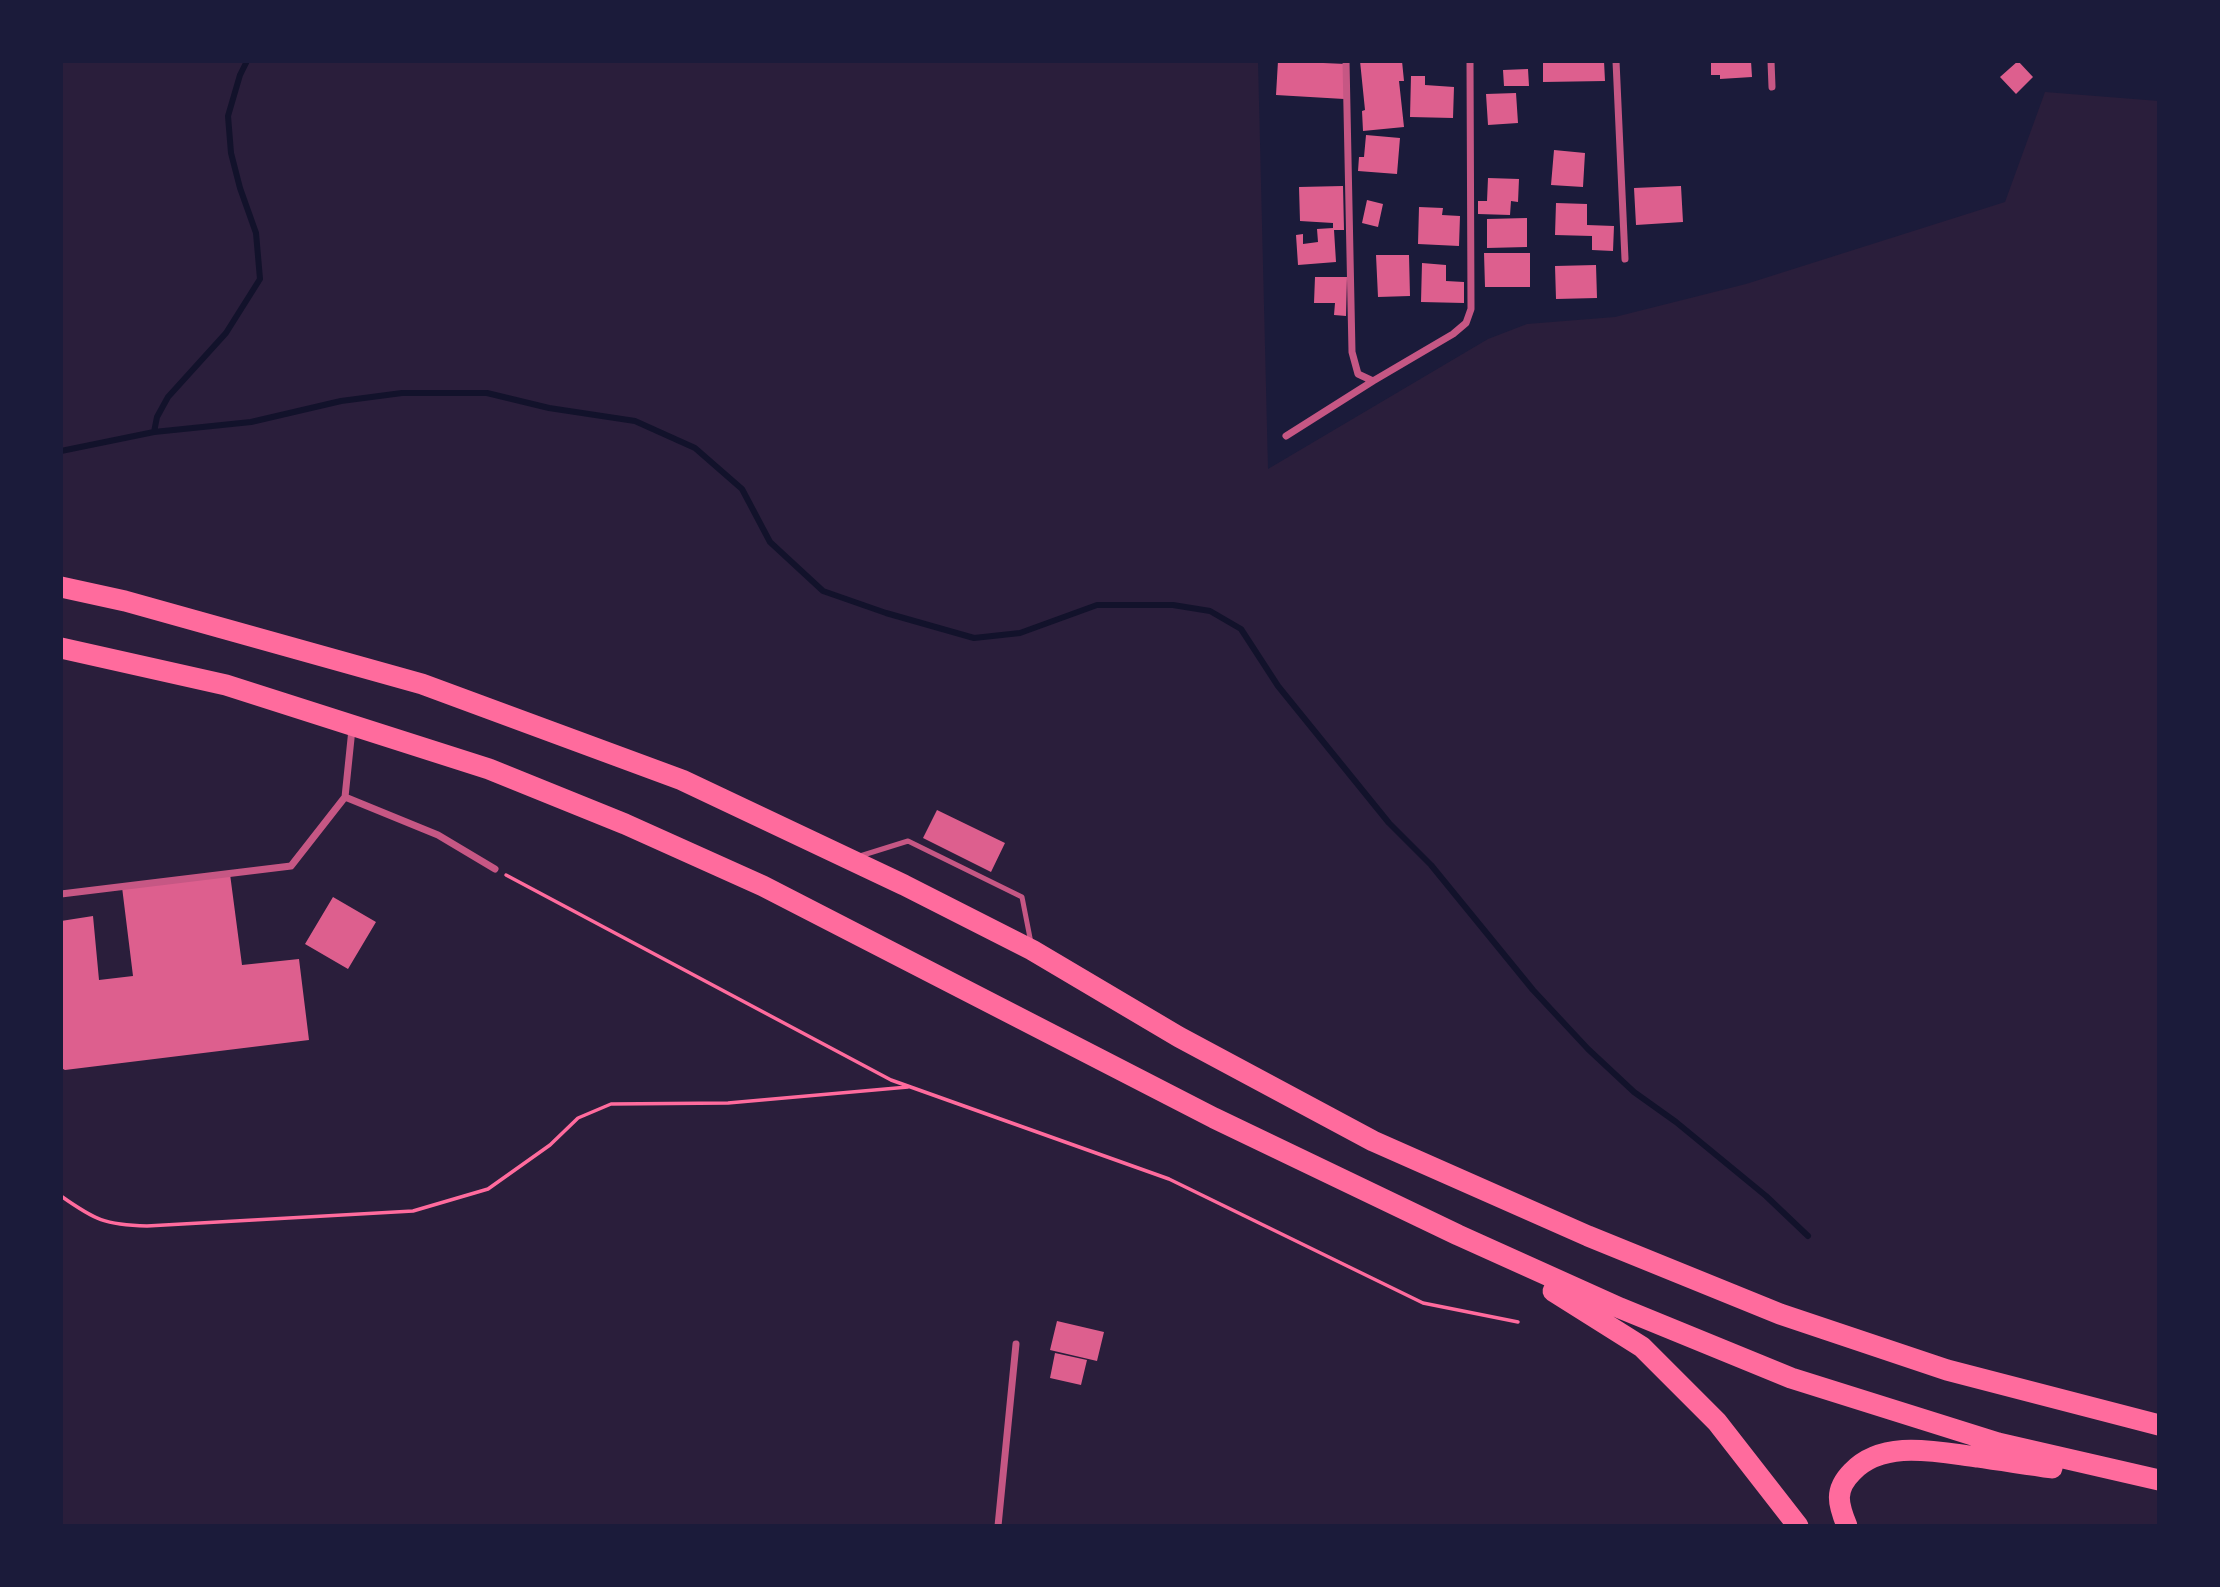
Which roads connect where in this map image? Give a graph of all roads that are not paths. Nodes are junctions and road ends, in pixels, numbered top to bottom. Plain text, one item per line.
1 (1346, 61) edge
2 (1470, 61) edge
3 (1616, 61) edge
4 (1771, 61) edge
5 (1772, 87) dead end
6 (1625, 259) dead end
7 (1373, 381) junction
8 (1286, 436) dead end
9 (61, 587) edge
10 (61, 648) edge
11 (352, 725) junction
12 (345, 797) junction
13 (851, 860) junction
14 (495, 869) road end
15 (61, 894) edge
16 (1032, 950) junction
17 (1458, 1235) junction
18 (1016, 1344) dead end
19 (2159, 1426) edge
20 (2159, 1481) edge
21 (998, 1526) edge
22 (1798, 1526) edge
23 (1847, 1526) edge

1 - 7 street
2 - 7 street
3 - 6 street
4 - 5 street
7 - 8 street
9 - 13 highway
10 - 11 highway
11 - 12 street
11 - 17 highway
12 - 14 street
12 - 15 street
13 - 16 highway
13 - 16 lane
16 - 19 highway
17 - 20 highway
17 - 22 highway
18 - 21 street
20 - 23 highway

